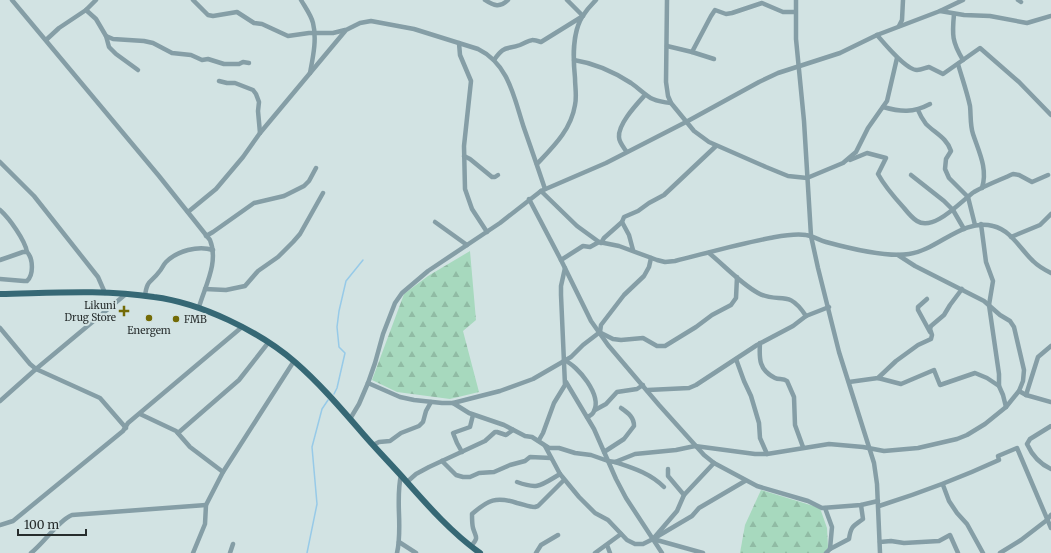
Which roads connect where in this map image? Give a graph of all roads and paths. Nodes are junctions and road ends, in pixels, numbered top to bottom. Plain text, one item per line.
1 (12, 0) edge
2 (96, 0) edge
3 (193, 0) edge
4 (301, 0) edge
5 (485, 0) edge
6 (508, 0) edge
7 (567, 0) edge
8 (596, 0) edge
9 (667, 0) edge
10 (796, 0) edge
11 (903, 0) edge
12 (963, 0) edge
13 (86, 10) junction
14 (940, 11) junction
15 (795, 12) junction
16 (954, 14) junction
17 (583, 16) junction
18 (1051, 16) edge
19 (899, 26) junction
20 (346, 30) junction
21 (315, 33) junction
22 (877, 35) junction
23 (106, 36) junction
24 (46, 40) junction
25 (459, 43) junction
26 (667, 46) junction
27 (692, 52) junction
28 (897, 58) junction
29 (714, 59) dead end
30 (494, 60) junction
31 (574, 60) junction
32 (963, 60) junction
33 (249, 63) dead end
34 (958, 64) junction
35 (799, 66) junction
36 (138, 70) dead end
37 (310, 74) junction
38 (219, 81) dead end
39 (645, 95) junction
40 (671, 103) junction
41 (930, 104) dead end
42 (882, 107) junction
43 (918, 110) junction
44 (1051, 114) edge
45 (686, 122) junction
46 (260, 133) junction
47 (716, 146) junction
48 (626, 152) junction
49 (464, 156) junction
50 (0, 162) edge
51 (843, 163) junction
52 (537, 164) junction
53 (316, 168) dead end
54 (498, 175) dead end
55 (911, 175) dead end
56 (1048, 175) dead end
57 (807, 178) junction
58 (982, 188) junction
59 (543, 190) junction
60 (322, 194) dead end
61 (968, 197) junction
62 (529, 200) junction
63 (0, 210) edge
64 (953, 210) junction
65 (188, 212) junction
66 (1051, 214) edge
67 (435, 222) dead end
68 (622, 222) junction
69 (981, 224) junction
70 (975, 225) junction
71 (964, 229) junction
72 (487, 232) junction
73 (206, 236) junction
74 (811, 236) junction
75 (1011, 237) junction
76 (600, 242) junction
77 (467, 245) junction
78 (213, 250) junction
79 (633, 250) junction
80 (27, 252) junction
81 (709, 253) junction
82 (898, 255) junction
83 (651, 258) junction
84 (0, 260) edge
85 (561, 260) junction
86 (565, 268) junction
87 (1051, 273) edge
88 (737, 277) junction
89 (0, 279) edge
90 (205, 289) junction
91 (962, 289) junction
92 (105, 293) junction
93 (0, 294) edge
94 (126, 294) junction
95 (145, 296) junction
96 (927, 299) dead end
97 (989, 305) junction
98 (199, 307) junction
99 (828, 307) junction
100 (806, 316) junction
101 (242, 327) junction
102 (0, 328) edge
103 (600, 332) junction
104 (930, 332) junction
105 (268, 343) junction
106 (760, 343) junction
107 (1051, 346) edge
108 (736, 359) junction
109 (564, 360) junction
110 (294, 361) junction
111 (36, 369) junction
112 (878, 378) junction
113 (566, 382) junction
114 (849, 382) junction
115 (368, 383) junction
116 (643, 385) junction
117 (999, 386) junction
118 (648, 390) junction
119 (1019, 391) junction
120 (1026, 395) junction
121 (0, 401) edge
122 (432, 402) junction
123 (1051, 402) edge
124 (453, 403) junction
125 (1006, 407) junction
126 (621, 408) dead end
127 (595, 410) junction
128 (140, 414) junction
129 (473, 415) junction
130 (587, 417) junction
131 (350, 419) junction
132 (1051, 426) edge
133 (126, 428) junction
134 (513, 430) junction
135 (178, 434) junction
136 (539, 440) junction
137 (373, 445) junction
138 (544, 445) junction
139 (695, 446) junction
140 (802, 447) junction
141 (869, 448) junction
142 (462, 452) junction
143 (604, 452) junction
144 (767, 454) junction
145 (552, 458) junction
146 (608, 461) junction
147 (442, 462) junction
148 (615, 462) junction
149 (714, 463) junction
150 (668, 469) dead end
151 (1051, 469) edge
152 (223, 472) junction
153 (560, 474) junction
154 (401, 475) junction
155 (564, 480) junction
156 (745, 481) junction
157 (407, 482) junction
158 (517, 482) dead end
159 (943, 485) junction
160 (664, 487) dead end
161 (684, 495) junction
162 (879, 504) junction
163 (206, 505) junction
164 (861, 505) junction
165 (825, 508) junction
166 (1051, 515) edge
167 (1047, 520) junction
168 (0, 525) edge
169 (1051, 528) edge
170 (621, 534) junction
171 (558, 535) dead end
172 (653, 539) junction
173 (399, 542) junction
174 (880, 542) junction
175 (234, 544) dead end
176 (607, 545) junction
177 (471, 546) junction
178 (830, 549) junction
179 (31, 553) edge
180 (193, 553) edge
181 (230, 553) edge
182 (397, 553) edge
183 (416, 553) edge
184 (480, 553) edge
185 (536, 553) edge
186 (595, 553) edge
187 (610, 553) edge
188 (662, 553) edge
189 (703, 553) edge
190 (826, 553) edge
191 (880, 553) edge
192 (958, 553) edge
193 (983, 553) edge
194 (1000, 553) edge

1 - 24 street
2 - 13 street
3 - 21 street
4 - 21 street
5 - 6 street
7 - 17 street
8 - 17 street
9 - 26 street
10 - 15 street
11 - 19 street
12 - 14 street
13 - 23 street
13 - 24 street
14 - 16 street
14 - 19 street
15 - 27 street
15 - 35 street
16 - 18 street
16 - 32 street
17 - 30 street
17 - 31 street
19 - 22 street
20 - 21 street
20 - 25 street
20 - 37 street
21 - 37 street
22 - 28 street
22 - 35 street
23 - 33 street
23 - 36 street
24 - 65 street
25 - 30 street
25 - 49 street
26 - 27 street
26 - 40 street
27 - 29 street
28 - 34 street
28 - 42 street
30 - 52 street
31 - 39 street
31 - 52 street
32 - 34 street
32 - 44 street
34 - 58 street
35 - 45 street
35 - 57 street
37 - 46 street
38 - 46 street
39 - 40 street
39 - 48 street
40 - 45 street
41 - 43 street
42 - 43 street
42 - 51 street
43 - 61 street
45 - 47 street
45 - 48 street
46 - 65 street
47 - 57 street
47 - 68 street
48 - 59 street
49 - 54 street
49 - 72 street
50 - 92 street
51 - 57 street
51 - 64 street
52 - 59 street
53 - 73 street
55 - 64 street
56 - 58 street
57 - 74 street
58 - 61 street
59 - 62 street
59 - 76 street
60 - 90 street
61 - 64 street
61 - 70 street
62 - 72 street
62 - 85 street
63 - 80 street
64 - 71 street
65 - 73 street
66 - 75 street
67 - 77 street
68 - 76 street
68 - 79 street
69 - 70 street
69 - 75 street
69 - 97 street
70 - 71 street
71 - 82 street
72 - 77 street
73 - 78 street
74 - 81 street
74 - 82 street
74 - 99 street
75 - 87 street
76 - 79 street
76 - 85 street
77 - 115 street
78 - 90 street
78 - 95 street
79 - 83 street
80 - 84 street
80 - 89 street
81 - 83 street
81 - 88 street
82 - 91 street
83 - 103 street
85 - 86 street
86 - 103 street
86 - 109 street
88 - 100 street
88 - 103 street
90 - 98 street
91 - 97 street
91 - 104 street
92 - 93 main road
92 - 94 main road
94 - 95 main road
94 - 111 street
95 - 98 main road
96 - 104 street
97 - 117 street
97 - 119 street
98 - 101 main road
99 - 100 street
99 - 114 street
100 - 106 street
101 - 105 main road
101 - 128 street
102 - 111 street
103 - 109 street
103 - 116 street
104 - 112 street
105 - 110 main road
105 - 135 street
106 - 108 street
106 - 140 street
107 - 120 street
108 - 118 street
108 - 144 street
109 - 113 street
109 - 124 street
109 - 127 street
110 - 131 main road
110 - 152 street
111 - 121 street
111 - 133 street
112 - 114 street
112 - 117 street
113 - 130 street
113 - 136 street
114 - 141 street
115 - 122 street
115 - 131 street
116 - 118 street
116 - 127 street
117 - 125 street
118 - 139 street
119 - 120 street
119 - 125 street
120 - 123 street
122 - 124 street
122 - 137 street
124 - 129 street
125 - 141 street
126 - 143 street
127 - 130 street
128 - 133 street
128 - 135 street
129 - 134 street
129 - 142 street
130 - 143 street
131 - 137 main road
132 - 151 street
133 - 168 street
134 - 136 street
134 - 142 street
135 - 152 street
136 - 138 street
137 - 154 main road
138 - 145 street
138 - 146 street
139 - 144 street
139 - 148 street
139 - 149 street
140 - 141 street
140 - 144 street
141 - 162 street
142 - 147 street
143 - 146 street
145 - 147 street
145 - 153 street
146 - 148 street
146 - 172 street
147 - 157 street
148 - 160 street
149 - 156 street
149 - 161 street
150 - 161 street
152 - 163 street
153 - 155 street
153 - 158 street
154 - 157 main road
154 - 173 street
155 - 170 street
155 - 177 street
156 - 165 street
156 - 172 street
157 - 177 main road
159 - 162 street
159 - 167 street
159 - 193 street
161 - 172 street
162 - 164 street
162 - 174 street
163 - 179 street
163 - 180 street
164 - 165 street
164 - 178 street
165 - 178 street
166 - 167 street
167 - 169 street
167 - 194 street
170 - 172 street
170 - 176 street
171 - 185 street
172 - 188 street
172 - 189 street
173 - 182 street
173 - 183 street
174 - 191 street
174 - 192 street
175 - 181 street
176 - 186 street
176 - 187 street
177 - 184 main road
178 - 190 street

